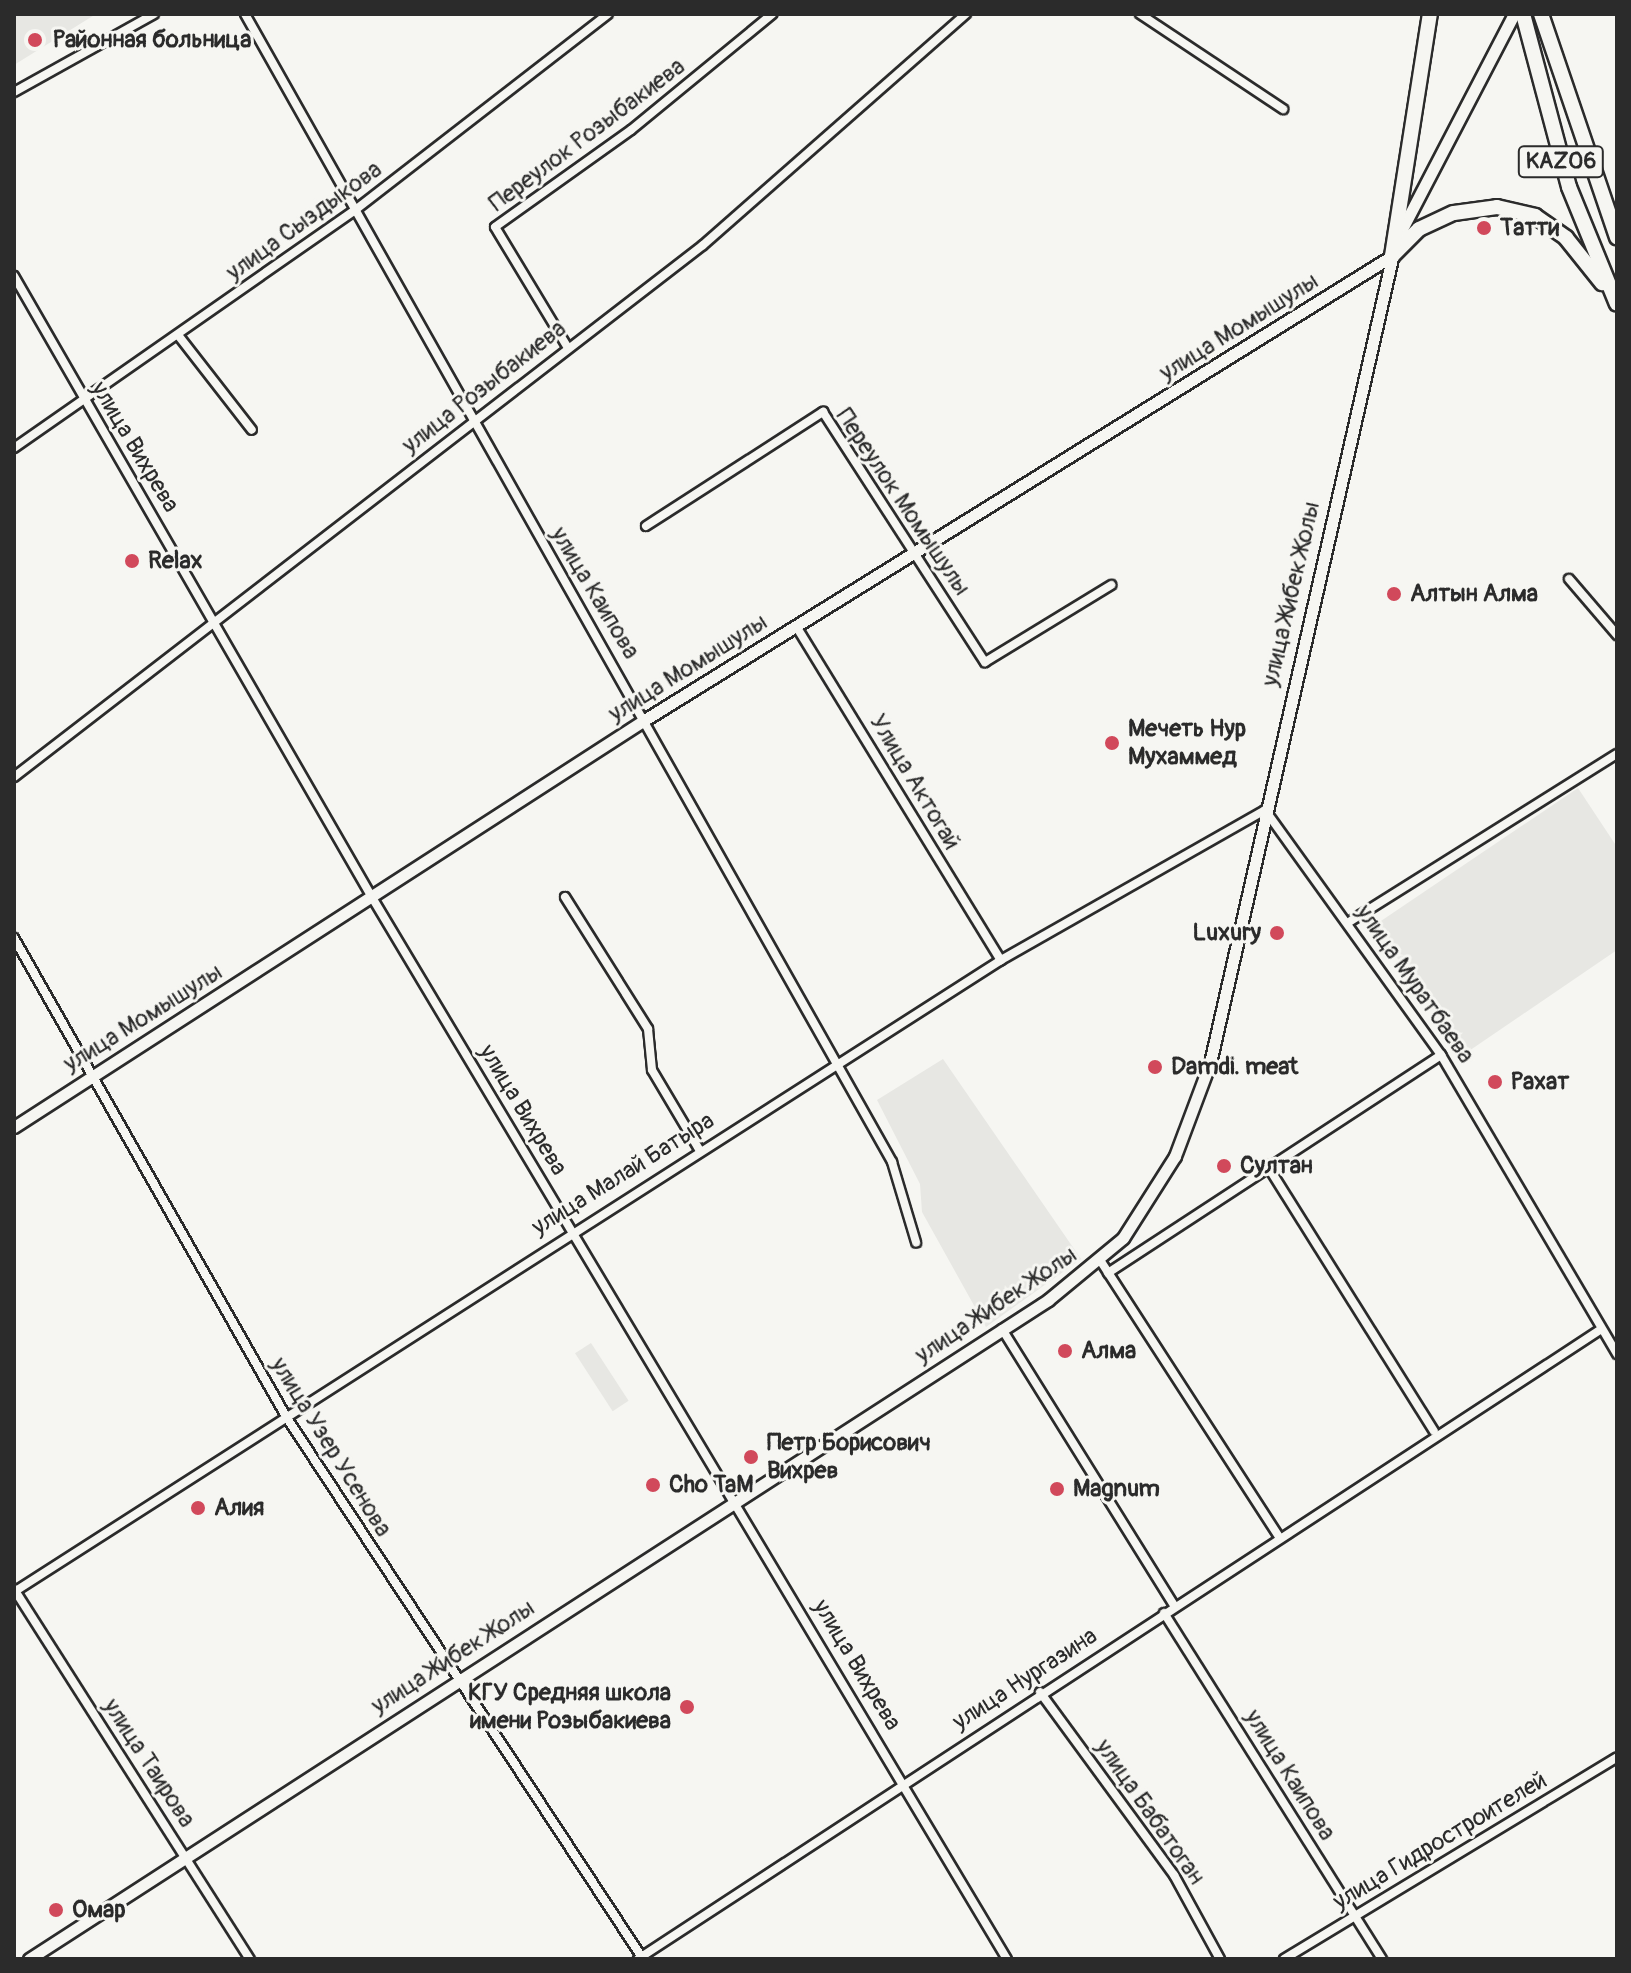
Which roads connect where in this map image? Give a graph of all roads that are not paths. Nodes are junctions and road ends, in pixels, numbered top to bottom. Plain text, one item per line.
1 (154, 14) edge
2 (245, 14) edge
3 (608, 14) edge
4 (772, 14) edge
5 (966, 14) edge
6 (1140, 14) edge
7 (1430, 14) edge
8 (1514, 14) edge
9 (1523, 14) edge
10 (1541, 14) edge
11 (14, 92) edge
12 (1283, 109) dead end
13 (354, 211) junction
14 (1617, 237) edge
15 (1392, 256) junction
16 (14, 276) edge
17 (1615, 301) edge
18 (178, 335) junction
19 (568, 348) junction
20 (82, 400) junction
21 (472, 424) junction
22 (252, 430) dead end
23 (14, 448) edge
24 (646, 526) dead end
25 (915, 553) junction
26 (1569, 579) dead end
27 (1111, 585) dead end
28 (214, 617) junction
29 (796, 626) junction
30 (1617, 635) edge
31 (646, 719) junction
32 (1617, 754) edge
33 (14, 777) edge
34 (1265, 810) junction
35 (565, 897) dead end
36 (373, 899) junction
37 (1349, 922) junction
38 (14, 938) edge
39 (1001, 960) junction
40 (1441, 1055) junction
41 (837, 1064) junction
42 (90, 1077) junction
43 (14, 1127) edge
44 (699, 1149) junction
45 (1267, 1165) junction
46 (572, 1229) junction
47 (916, 1242) dead end
48 (1100, 1260) junction
49 (1108, 1273) junction
50 (1002, 1329) junction
51 (1600, 1330) junction
52 (1617, 1354) edge
53 (287, 1418) junction
54 (1434, 1431) junction
55 (737, 1503) junction
56 (1279, 1537) junction
57 (15, 1591) edge
58 (1174, 1605) junction
59 (1164, 1613) junction
60 (456, 1678) junction
61 (1040, 1692) junction
62 (1617, 1757) edge
63 (904, 1781) junction
64 (187, 1859) junction
65 (1355, 1916) junction
66 (640, 1958) edge
67 (29, 1959) edge
68 (250, 1959) edge
69 (1007, 1959) edge
70 (1220, 1959) edge
71 (1284, 1959) edge
72 (1382, 1959) edge

1 - 11 street
2 - 13 street, улица Каипова
3 - 13 street, улица Сыздыкова
4 - 19 street, Переулок Розыбакиева
5 - 19 street, улица Розыбакиева
6 - 12 street
7 - 15 highway
8 - 15 main road, улица Жибек Жолы
9 - 17 highway, KAZ06
10 - 14 highway, KAZ06
13 - 18 street, улица Сыздыкова
13 - 21 street, улица Каипова
15 - 17 highway
15 - 25 main road, улица Момышулы
15 - 34 main road, улица Жибек Жолы
16 - 20 street, улица Вихрева
18 - 20 street, улица Сыздыкова
18 - 22 street
19 - 21 street, улица Розыбакиева
20 - 23 street, улица Сыздыкова
20 - 28 street, улица Вихрева
21 - 28 street, улица Розыбакиева
21 - 31 street, улица Каипова
24 - 25 street, Переулок Момышулы
25 - 27 street, Переулок Момышулы
25 - 29 main road, улица Момышулы
26 - 30 street
28 - 33 street, улица Розыбакиева
28 - 36 street, улица Вихрева
29 - 31 main road, улица Момышулы
29 - 39 street, Улица Актогай
31 - 36 main road, улица Момышулы
31 - 41 street, улица Каипова
32 - 37 street
34 - 37 street, улица Муратбаева
34 - 39 street, улица Малай Батыра
34 - 48 main road, улица Жибек Жолы
35 - 44 street
36 - 42 main road, улица Момышулы
36 - 46 street, улица Вихрева
37 - 40 street, улица Муратбаева
38 - 42 street, улица Узер Усенова
39 - 41 street, улица Малай Батыра
40 - 45 street
40 - 51 street, улица Муратбаева
41 - 44 street, улица Малай Батыра
41 - 47 street, улица Каипова
42 - 43 main road, улица Момышулы
42 - 53 street, улица Узер Усенова
44 - 46 street, улица Малай Батыра
45 - 49 street
45 - 54 street
46 - 53 street, улица Малай Батыра
46 - 55 street, улица Вихрева
48 - 49 street
48 - 50 main road, улица Жибек Жолы
49 - 56 street
50 - 55 main road, улица Жибек Жолы
50 - 58 street
51 - 52 street, улица Муратбаева
51 - 54 street, улица Нургазина
53 - 57 street, улица Малай Батыра
53 - 60 street, улица Узер Усенова
54 - 56 street, улица Нургазина
55 - 60 main road, улица Жибек Жолы
55 - 63 street, улица Вихрева
56 - 58 street, улица Нургазина
57 - 64 street, улица Таирова
58 - 59 street, улица Нургазина
59 - 61 street, улица Нургазина
59 - 65 street, улица Каипова
60 - 64 main road, улица Жибек Жолы
60 - 66 street, улица Узер Усенова
61 - 63 street, улица Нургазина
61 - 70 street, улица Бабатоган
62 - 65 street, улица Гидростроителей
63 - 66 street, улица Нургазина
63 - 69 street, улица Вихрева
64 - 67 main road, улица Жибек Жолы
64 - 68 street, улица Таирова
65 - 71 street, улица Гидростроителей
65 - 72 street, улица Каипова

